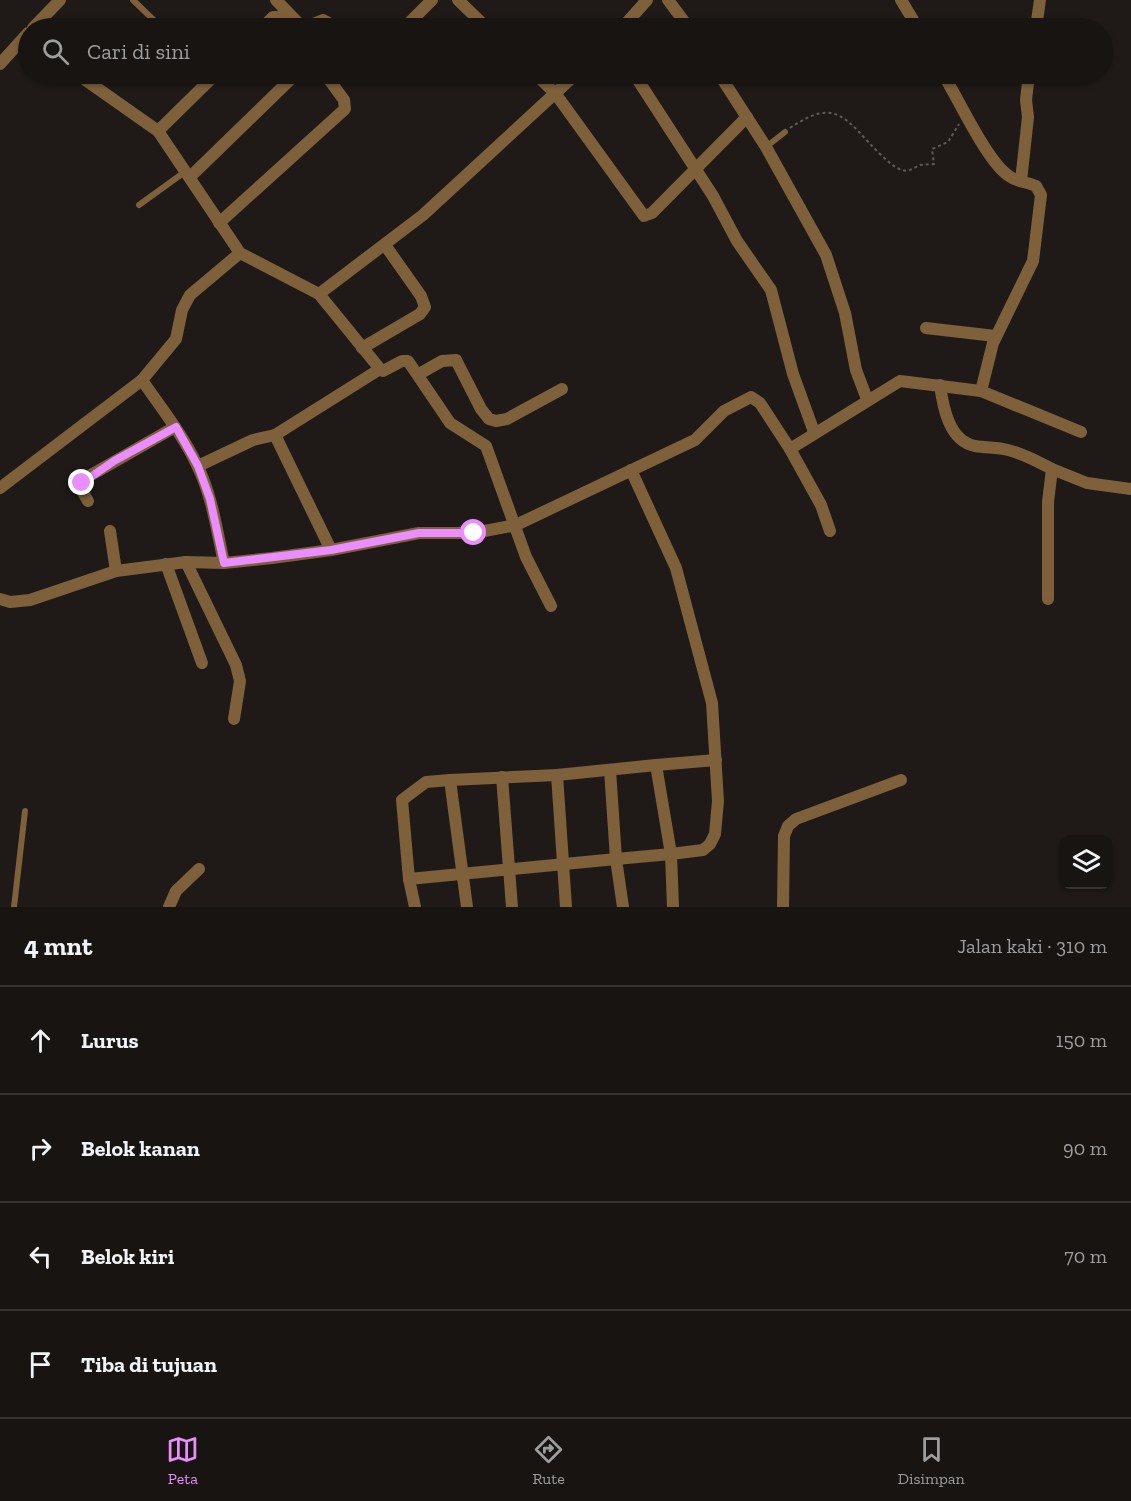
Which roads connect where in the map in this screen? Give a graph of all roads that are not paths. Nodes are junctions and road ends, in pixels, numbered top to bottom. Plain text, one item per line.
1 (59, 0) edge
2 (133, 0) edge
3 (276, 0) edge
4 (432, 0) edge
5 (458, 0) edge
6 (647, 0) edge
7 (668, 0) edge
8 (901, 0) edge
9 (1040, 0) edge
10 (42, 18) edge
11 (152, 18) edge
12 (293, 18) edge
13 (414, 18) edge
14 (477, 18) edge
15 (631, 18) edge
16 (682, 18) edge
17 (912, 18) edge
18 (1037, 18) edge
19 (18, 45) edge
20 (0, 64) edge
21 (91, 84) edge
22 (206, 84) edge
23 (285, 84) edge
24 (332, 84) edge
25 (546, 84) edge
26 (565, 84) edge
27 (640, 84) edge
28 (726, 84) edge
29 (949, 84) edge
30 (1028, 84) edge
31 (555, 93) junction
32 (747, 117) junction
33 (158, 131) junction
34 (785, 132) road end
35 (766, 147) junction
36 (696, 170) junction
37 (188, 174) junction
38 (1021, 181) junction
39 (139, 204) dead end
40 (219, 223) junction
41 (385, 245) junction
42 (240, 253) junction
43 (319, 294) junction
44 (926, 328) dead end
45 (995, 336) junction
46 (362, 348) junction
47 (380, 369) junction
48 (419, 374) junction
49 (142, 380) junction
50 (940, 385) junction
51 (562, 389) dead end
52 (981, 391) junction
53 (867, 399) junction
54 (176, 427) junction
55 (814, 432) junction
56 (1081, 432) dead end
57 (275, 435) junction
58 (790, 448) junction
59 (198, 466) junction
60 (1052, 469) junction
61 (631, 471) junction
62 (0, 488) edge
63 (1131, 489) edge
64 (88, 501) dead end
65 (516, 525) junction
66 (110, 531) dead end
67 (830, 531) dead end
68 (331, 550) junction
69 (186, 562) junction
70 (224, 563) junction
71 (166, 564) junction
72 (116, 571) junction
73 (0, 599) edge
74 (1048, 599) dead end
75 (551, 606) dead end
76 (202, 663) dead end
77 (234, 719) dead end
78 (716, 760) junction
79 (656, 765) junction
80 (610, 770) junction
81 (557, 775) junction
82 (502, 777) junction
83 (450, 780) junction
84 (901, 780) dead end
85 (25, 811) dead end
86 (671, 854) junction
87 (616, 859) junction
88 (562, 863) junction
89 (507, 868) junction
90 (199, 869) dead end
91 (463, 873) junction
92 (409, 879) junction
93 (14, 907) edge
94 (169, 907) edge
95 (415, 907) edge
96 (467, 907) edge
97 (512, 907) edge
98 (566, 907) edge
99 (623, 907) edge
100 (673, 907) edge
101 (783, 907) edge

1 - 10 street
2 - 11 lane
3 - 12 street
4 - 13 street
5 - 14 street
6 - 15 street
7 - 16 street
8 - 17 street
9 - 18 street
19 - 20 street
21 - 33 street
22 - 33 street
23 - 37 street
24 - 40 street
25 - 31 street
26 - 31 street
27 - 36 street
28 - 32 street
29 - 38 street
30 - 38 street
31 - 36 street
31 - 41 street
32 - 35 street
32 - 36 street
33 - 37 street
34 - 35 lane
35 - 53 street
36 - 55 street
37 - 39 lane
37 - 40 street
38 - 45 street
40 - 42 street
41 - 43 street
41 - 46 street
42 - 43 street
42 - 49 street
43 - 46 street
44 - 45 street
45 - 52 street
46 - 47 street
47 - 48 street
47 - 57 street
48 - 51 street
48 - 65 street
49 - 54 street
49 - 62 street
50 - 52 street
50 - 53 street
50 - 60 street
52 - 56 street
53 - 55 street
54 - 59 street
54 - 64 street
55 - 58 street
57 - 59 street
57 - 68 street
58 - 61 street
58 - 67 street
59 - 70 street
60 - 63 street
60 - 74 street
61 - 65 street
61 - 78 street
65 - 68 street
65 - 75 street
66 - 72 street
68 - 70 street
69 - 70 street
69 - 71 street
69 - 77 street
71 - 72 street
71 - 76 street
72 - 73 street
78 - 79 street
78 - 86 street
79 - 80 street
79 - 86 street
80 - 81 street
80 - 87 street
81 - 82 street
81 - 88 street
82 - 83 street
82 - 89 street
83 - 91 street
83 - 92 street
84 - 101 street
85 - 93 lane
86 - 87 street
86 - 100 street
87 - 88 street
87 - 99 street
88 - 89 street
88 - 98 street
89 - 91 street
89 - 97 street
90 - 94 street
91 - 92 street
91 - 96 street
92 - 95 street

